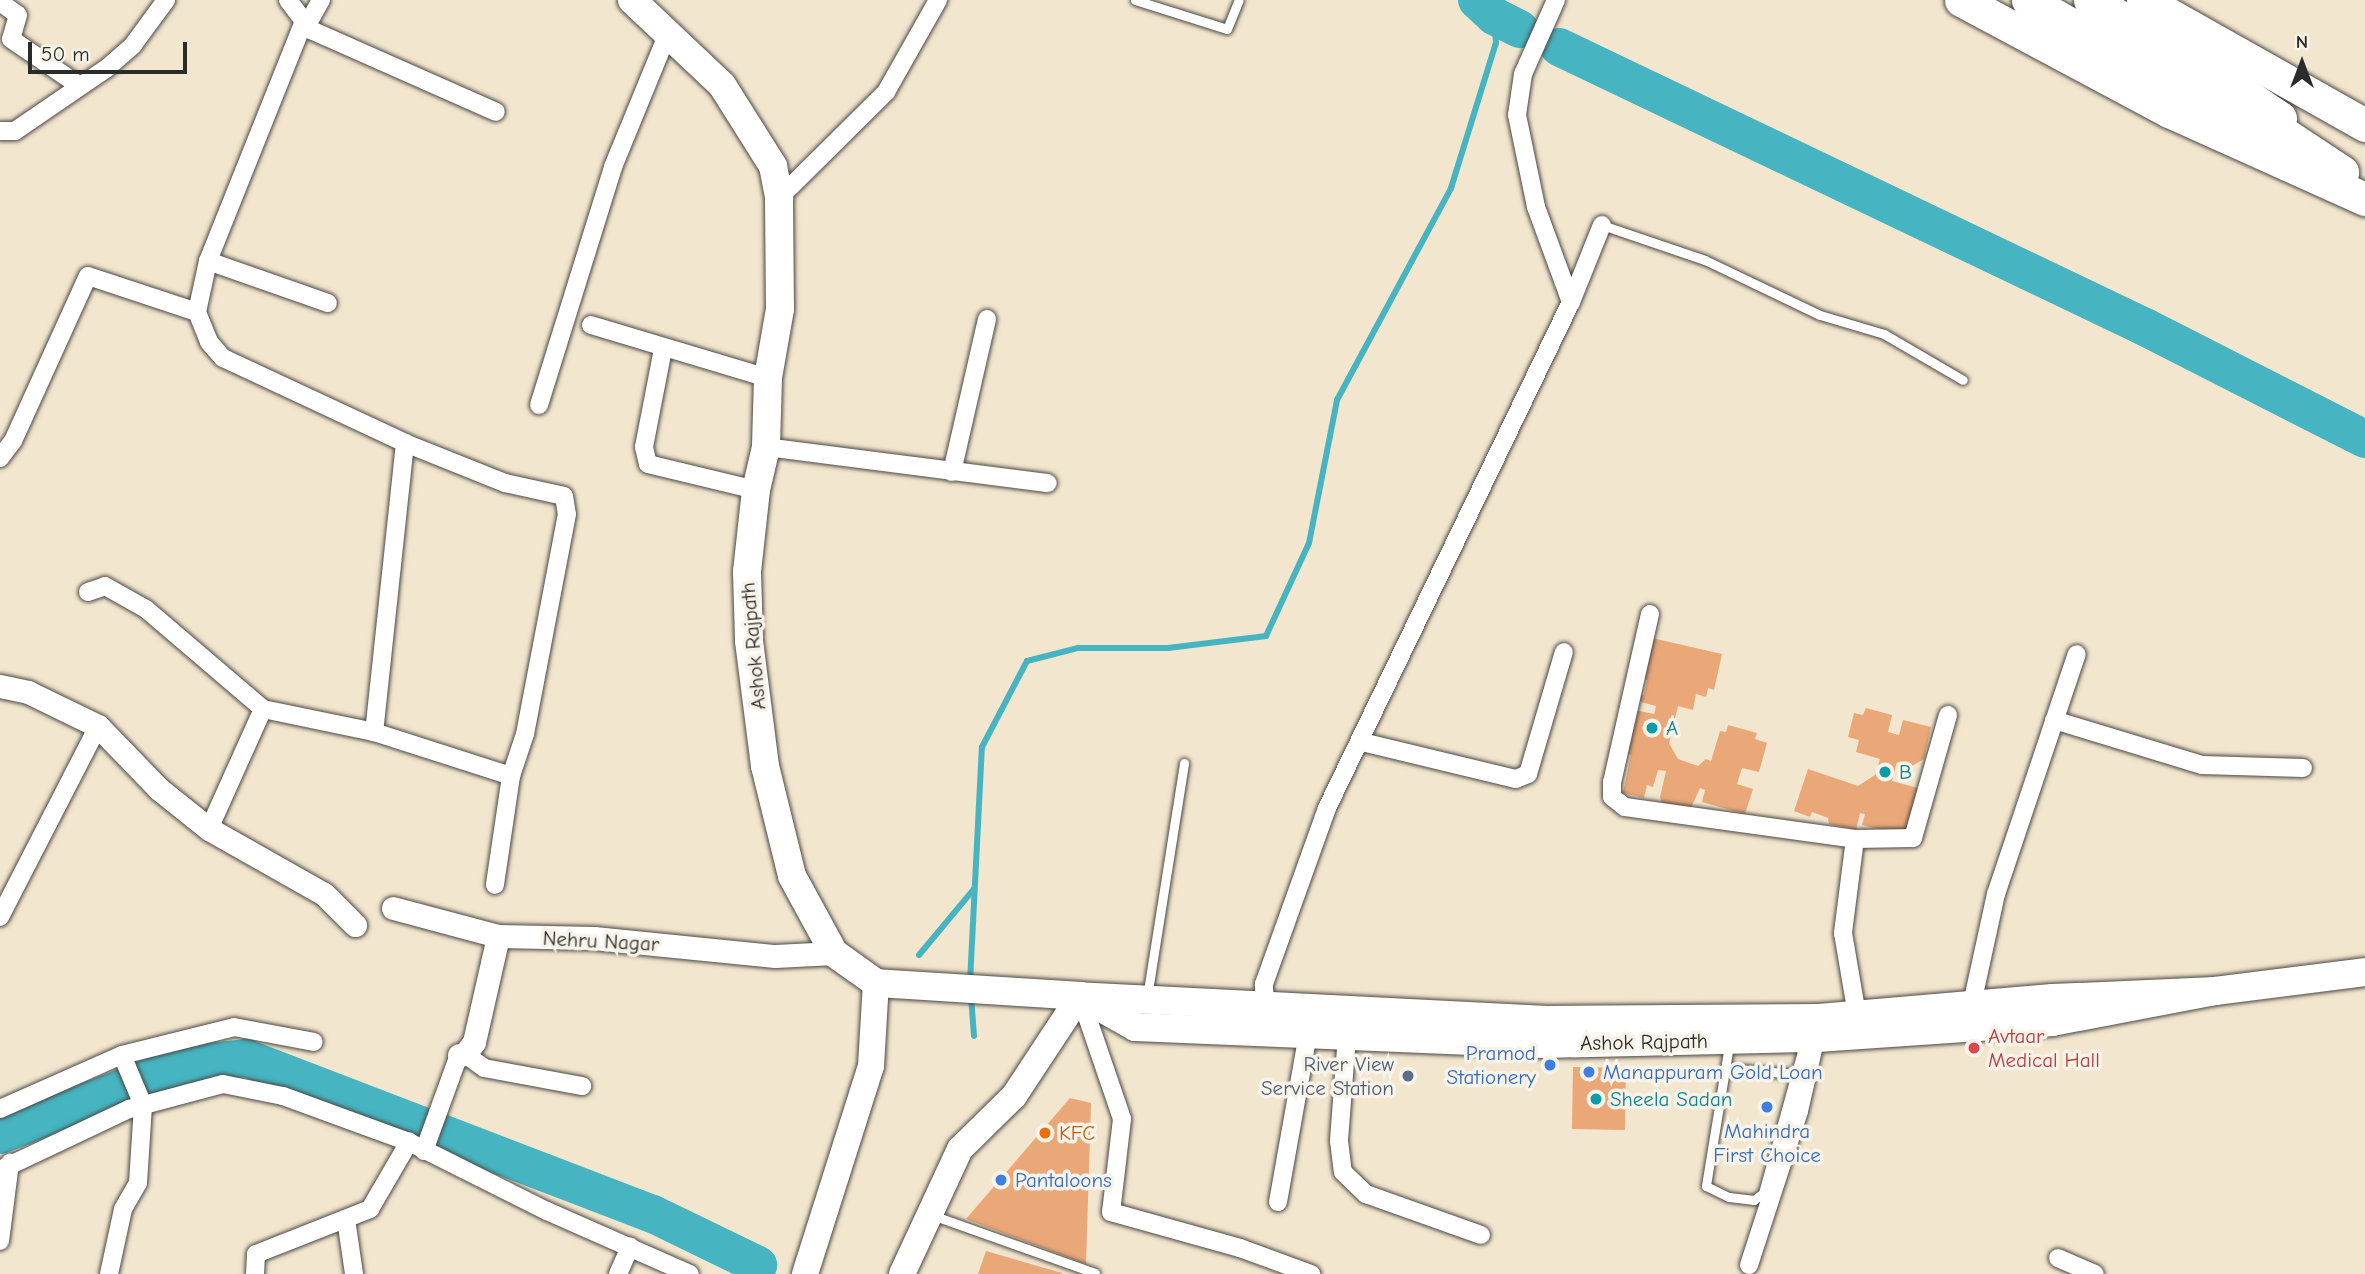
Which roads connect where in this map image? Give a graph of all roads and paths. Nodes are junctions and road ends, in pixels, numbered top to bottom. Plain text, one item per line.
1 (166, 0) edge
2 (288, 0) edge
3 (321, 0) edge
4 (632, 0) edge
5 (938, 0) edge
6 (1135, 0) edge
7 (1238, 0) edge
8 (1556, 0) edge
9 (1961, 0) edge
10 (1995, 0) edge
11 (2028, 0) edge
12 (2059, 0) edge
13 (2090, 0) edge
14 (2143, 0) edge
15 (0, 2) edge
16 (304, 25) junction
17 (668, 33) junction
18 (2275, 74) junction
19 (80, 86) junction
20 (2365, 103) edge
21 (2365, 109) edge
22 (496, 112) dead end
23 (2365, 118) edge
24 (2365, 125) edge
25 (0, 131) edge
26 (2365, 138) edge
27 (2365, 179) edge
28 (2365, 186) edge
29 (2365, 192) edge
30 (779, 198) junction
31 (2365, 199) edge
32 (1602, 225) joint
33 (208, 261) junction
34 (1571, 302) junction
35 (328, 303) dead end
36 (197, 312) junction
37 (988, 319) dead end
38 (591, 325) dead end
39 (663, 349) junction
40 (768, 378) junction
41 (1963, 380) dead end
42 (539, 405) dead end
43 (405, 443) junction
44 (766, 447) junction
45 (0, 457) edge
46 (953, 472) junction
47 (1048, 483) dead end
48 (756, 490) junction
49 (88, 592) dead end
50 (1650, 614) dead end
51 (1564, 652) dead end
52 (2077, 654) dead end
53 (0, 686) edge
54 (263, 709) junction
55 (1948, 715) dead end
56 (2054, 720) junction
57 (98, 726) junction
58 (374, 732) junction
59 (1362, 742) junction
60 (1184, 763) dead end
61 (2304, 768) dead end
62 (511, 776) junction
63 (209, 829) junction
64 (1855, 839) junction
65 (495, 885) dead end
66 (393, 908) dead end
67 (0, 917) edge
68 (355, 925) dead end
69 (498, 936) junction
70 (834, 953) junction
71 (2365, 972) edge
72 (876, 983) junction
73 (1080, 996) junction
74 (1147, 1000) junction
75 (1265, 1006) junction
76 (1857, 1015) junction
77 (1970, 1017) junction
78 (1814, 1031) junction
79 (1308, 1034) junction
80 (1347, 1036) junction
81 (1730, 1040) junction
82 (314, 1042) dead end
83 (462, 1055) junction
84 (124, 1059) junction
85 (1725, 1068) junction
86 (1796, 1074) junction
87 (582, 1086) dead end
88 (140, 1096) junction
89 (0, 1109) edge
90 (416, 1147) junction
91 (4, 1165) edge
92 (1278, 1202) dead end
93 (930, 1214) junction
94 (346, 1219) junction
95 (1481, 1235) dead end
96 (0, 1241) edge
97 (630, 1247) junction
98 (2058, 1258) dead end
99 (1749, 1265) dead end
100 (1095, 1273) edge
101 (109, 1274) edge
102 (255, 1274) edge
103 (354, 1274) edge
104 (618, 1274) edge
105 (690, 1274) edge
106 (804, 1274) edge
107 (902, 1274) edge
108 (1311, 1274) edge
109 (2095, 1274) edge

1 - 19 street
2 - 16 street
3 - 16 street
4 - 17 main road, Ashok Rajpath
5 - 30 street
6 - 7 lane
8 - 34 street
9 - 31 highway
10 - 31 highway
11 - 29 highway
12 - 28 highway
13 - 27 highway
14 - 18 highway
15 - 19 street
16 - 22 street
16 - 33 street
17 - 30 main road, Ashok Rajpath
17 - 42 street
18 - 20 highway
18 - 21 highway
18 - 23 highway
18 - 24 highway
18 - 26 highway
19 - 25 street
30 - 40 main road, Ashok Rajpath
32 - 34 street
32 - 41 lane
33 - 35 street
33 - 36 street
34 - 59 street
36 - 43 street
36 - 45 street
37 - 46 street
38 - 39 street
39 - 40 street
39 - 48 street
40 - 44 main road, Ashok Rajpath
43 - 58 street
43 - 62 street
44 - 46 street
44 - 48 main road, Ashok Rajpath
46 - 47 street
48 - 70 main road, Ashok Rajpath
49 - 54 street
50 - 64 street
51 - 59 street
52 - 56 street
53 - 57 street
54 - 58 street
54 - 63 street
55 - 64 street
56 - 61 street
56 - 77 street
57 - 63 street
57 - 67 street
58 - 62 street
59 - 75 street
60 - 74 lane
62 - 65 street
63 - 68 street
64 - 76 street
66 - 69 street, Nehru Nagar
69 - 70 street, Nehru Nagar
69 - 83 street
70 - 72 main road, Ashok Rajpath
71 - 77 main road, Ashok Rajpath
72 - 73 main road, Ashok Rajpath
72 - 106 main road
73 - 74 main road, Ashok Rajpath
73 - 79 main road, Ashok Rajpath
73 - 93 main road
73 - 108 street
74 - 75 main road, Ashok Rajpath
75 - 78 main road, Ashok Rajpath
76 - 77 main road, Ashok Rajpath
76 - 78 main road, Ashok Rajpath
77 - 78 main road, Ashok Rajpath
78 - 81 main road, Ashok Rajpath
78 - 86 lane
78 - 99 street
79 - 80 main road, Ashok Rajpath
79 - 92 street
80 - 81 main road, Ashok Rajpath
80 - 95 street
81 - 85 lane
82 - 84 street
83 - 87 street
83 - 90 street
84 - 88 street
84 - 89 street
85 - 86 lane
85 - 86 lane
88 - 90 street
88 - 91 street
88 - 101 street
90 - 94 street
90 - 97 street
91 - 96 street
93 - 100 lane
93 - 107 main road
94 - 102 street
94 - 103 street
97 - 104 street
97 - 105 street
98 - 109 street

